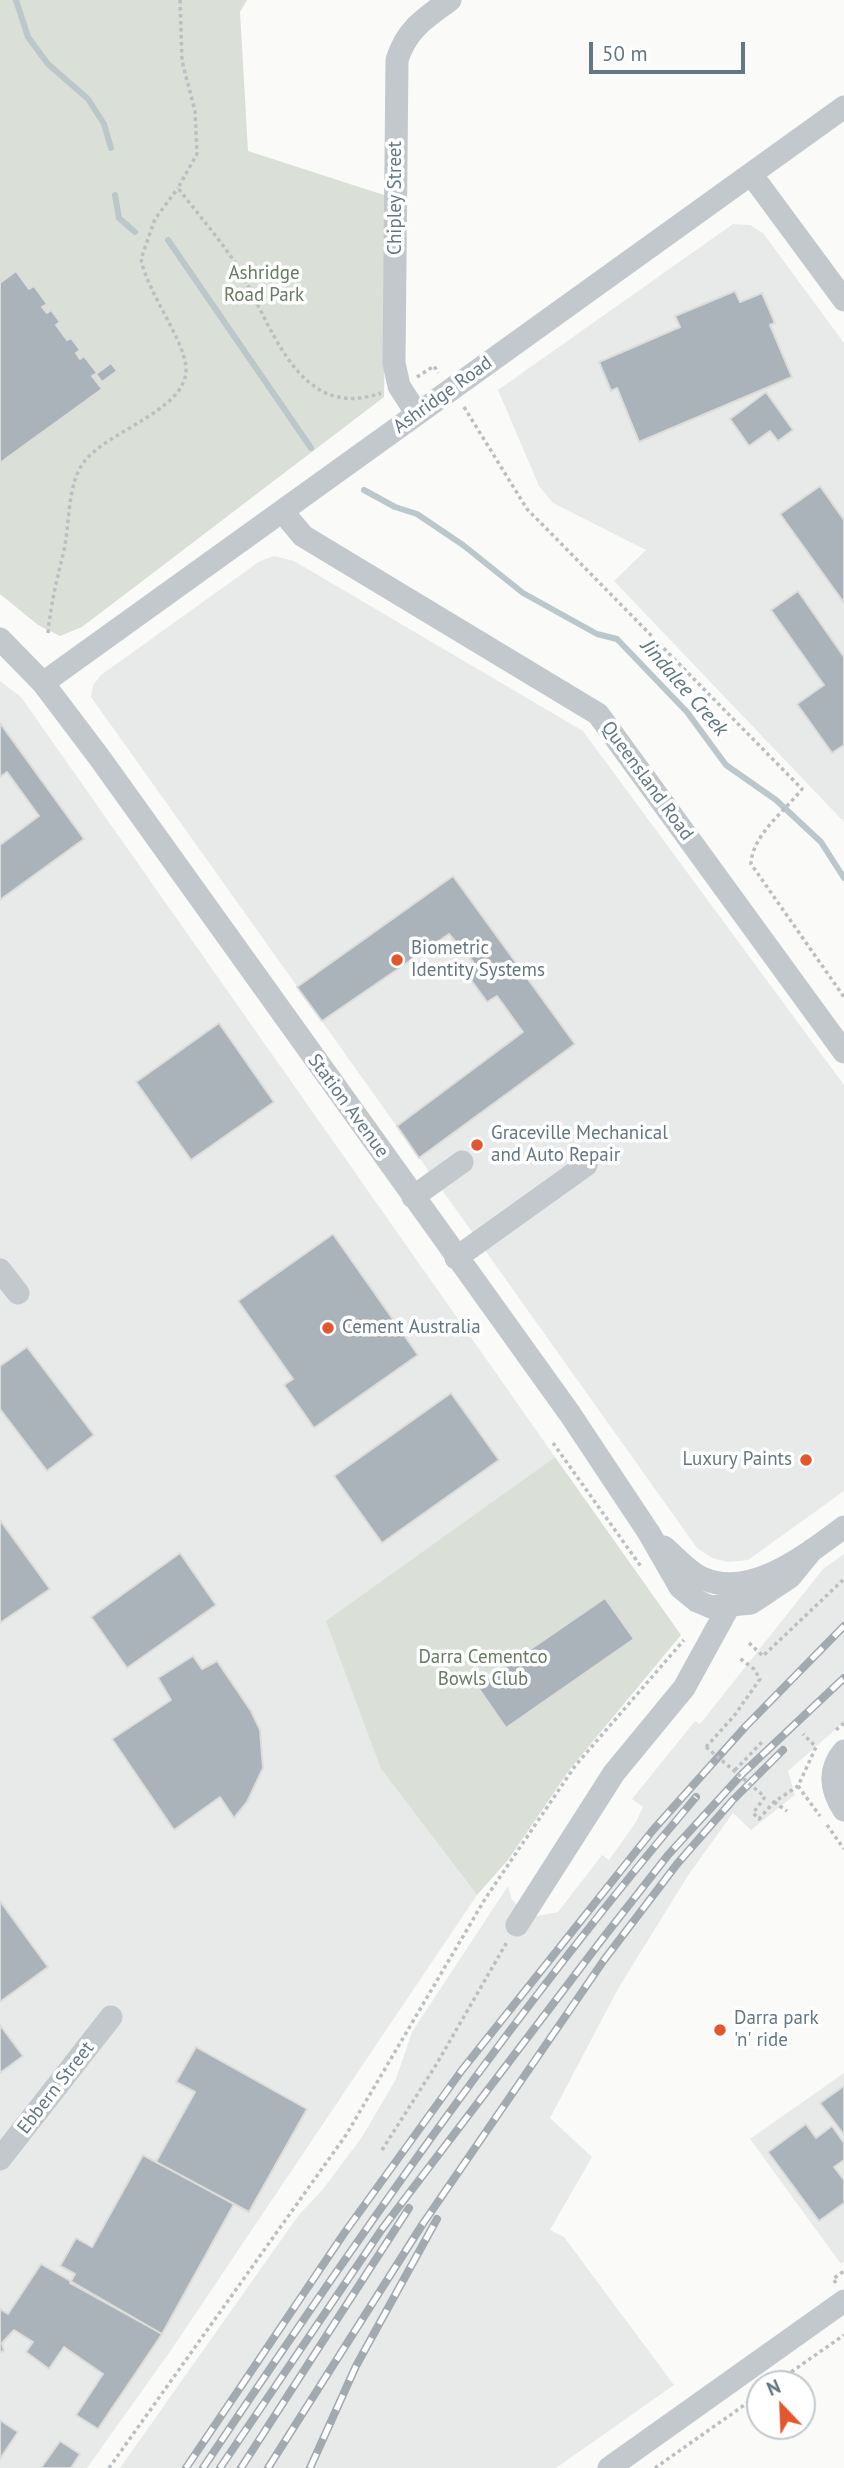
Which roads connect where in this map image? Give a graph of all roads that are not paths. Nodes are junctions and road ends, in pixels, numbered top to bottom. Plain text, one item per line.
1 (450, 0) edge
2 (844, 107) edge
3 (751, 174) junction
4 (844, 300) edge
5 (417, 414) junction
6 (282, 510) junction
7 (0, 639) edge
8 (43, 682) junction
9 (844, 1052) edge
10 (462, 1162) dead end
11 (586, 1165) dead end
12 (413, 1197) junction
13 (456, 1258) junction
14 (0, 1270) edge
15 (18, 1293) dead end
16 (844, 1527) edge
17 (813, 1550) junction
18 (729, 1597) junction
19 (844, 1751) edge
20 (844, 1810) edge
21 (517, 1925) road end
22 (111, 2017) dead end
23 (0, 2159) edge
24 (844, 2301) edge
25 (609, 2468) edge

1 - 5 street, Chipley Street
2 - 3 street, Ashridge Road
3 - 4 street
3 - 5 street, Ashridge Road
5 - 6 street, Ashridge Road
6 - 8 street, Ashridge Road
6 - 9 street, Queensland Road
7 - 8 street, Station Avenue
8 - 12 street, Station Avenue
10 - 12 street
11 - 13 street
12 - 13 street, Station Avenue
13 - 18 street, Station Avenue
14 - 15 street
16 - 17 street
17 - 18 street
17 - 18 street, Station Avenue
18 - 21 street
19 - 20 street
22 - 23 street, Ebbern Street
24 - 25 street

